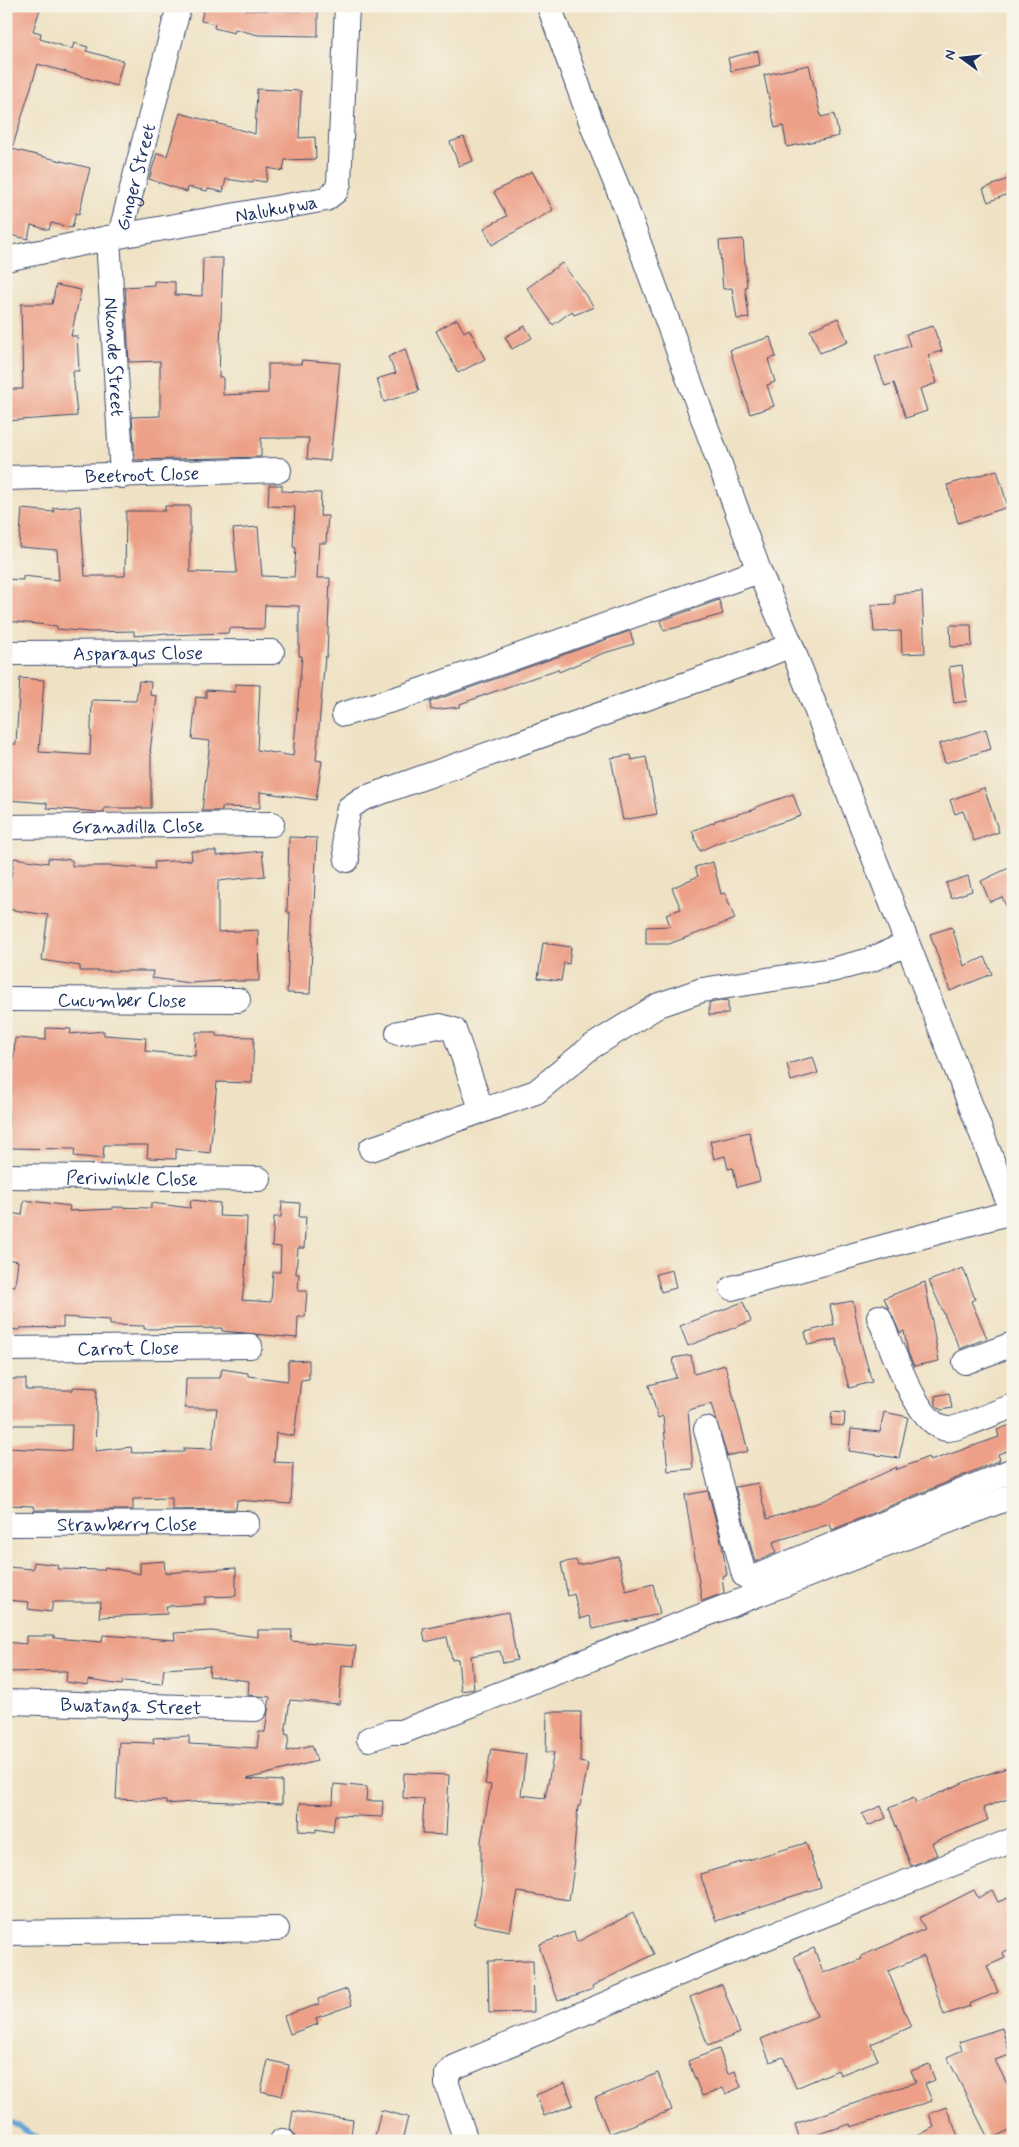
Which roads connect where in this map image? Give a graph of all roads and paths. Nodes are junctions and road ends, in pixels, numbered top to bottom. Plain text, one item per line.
1 (179, 6) edge
2 (347, 6) edge
3 (549, 6) edge
4 (114, 237) junction
5 (6, 258) edge
6 (279, 470) dead end
7 (122, 476) junction
8 (6, 478) edge
9 (760, 571) junction
10 (791, 645) junction
11 (272, 652) dead end
12 (6, 653) edge
13 (344, 714) dead end
14 (272, 824) dead end
15 (6, 827) edge
16 (347, 860) dead end
17 (907, 944) junction
18 (6, 999) edge
19 (238, 1000) dead end
20 (398, 1033) dead end
21 (482, 1111) junction
22 (371, 1149) dead end
23 (6, 1176) edge
24 (259, 1178) dead end
25 (1012, 1213) edge
26 (732, 1288) dead end
27 (879, 1317) dead end
28 (1013, 1344) edge
29 (250, 1346) dead end
30 (6, 1348) edge
31 (965, 1362) dead end
32 (1013, 1406) edge
33 (706, 1429) dead end
34 (1013, 1470) edge
35 (1013, 1496) edge
36 (247, 1523) dead end
37 (6, 1524) edge
38 (6, 1702) edge
39 (255, 1709) dead end
40 (370, 1739) dead end
41 (1013, 1840) edge
42 (277, 1929) dead end
43 (6, 1933) edge
44 (466, 2141) edge

1 - 4 street, Ginger Street
2 - 4 street, Nalukupwa
3 - 9 street
4 - 5 street, Ginger Street
4 - 7 street, Nkonde Street
6 - 7 street, Beetroot Close
7 - 8 street, Beetroot Close
9 - 10 street
9 - 13 street
10 - 16 street
10 - 17 street
11 - 12 street, Asparagus Close
14 - 15 street, Granadilla Close
17 - 21 street
17 - 25 street
18 - 19 street, Cucumber Close
20 - 21 street
21 - 22 street
23 - 24 street, Periwinkle Close
25 - 26 street
27 - 32 street
28 - 31 street
29 - 30 street, Carrot Close
33 - 34 street
35 - 40 street
36 - 37 street, Strawberry Close
38 - 39 street, Bwatanga Street
41 - 44 street
42 - 43 street

